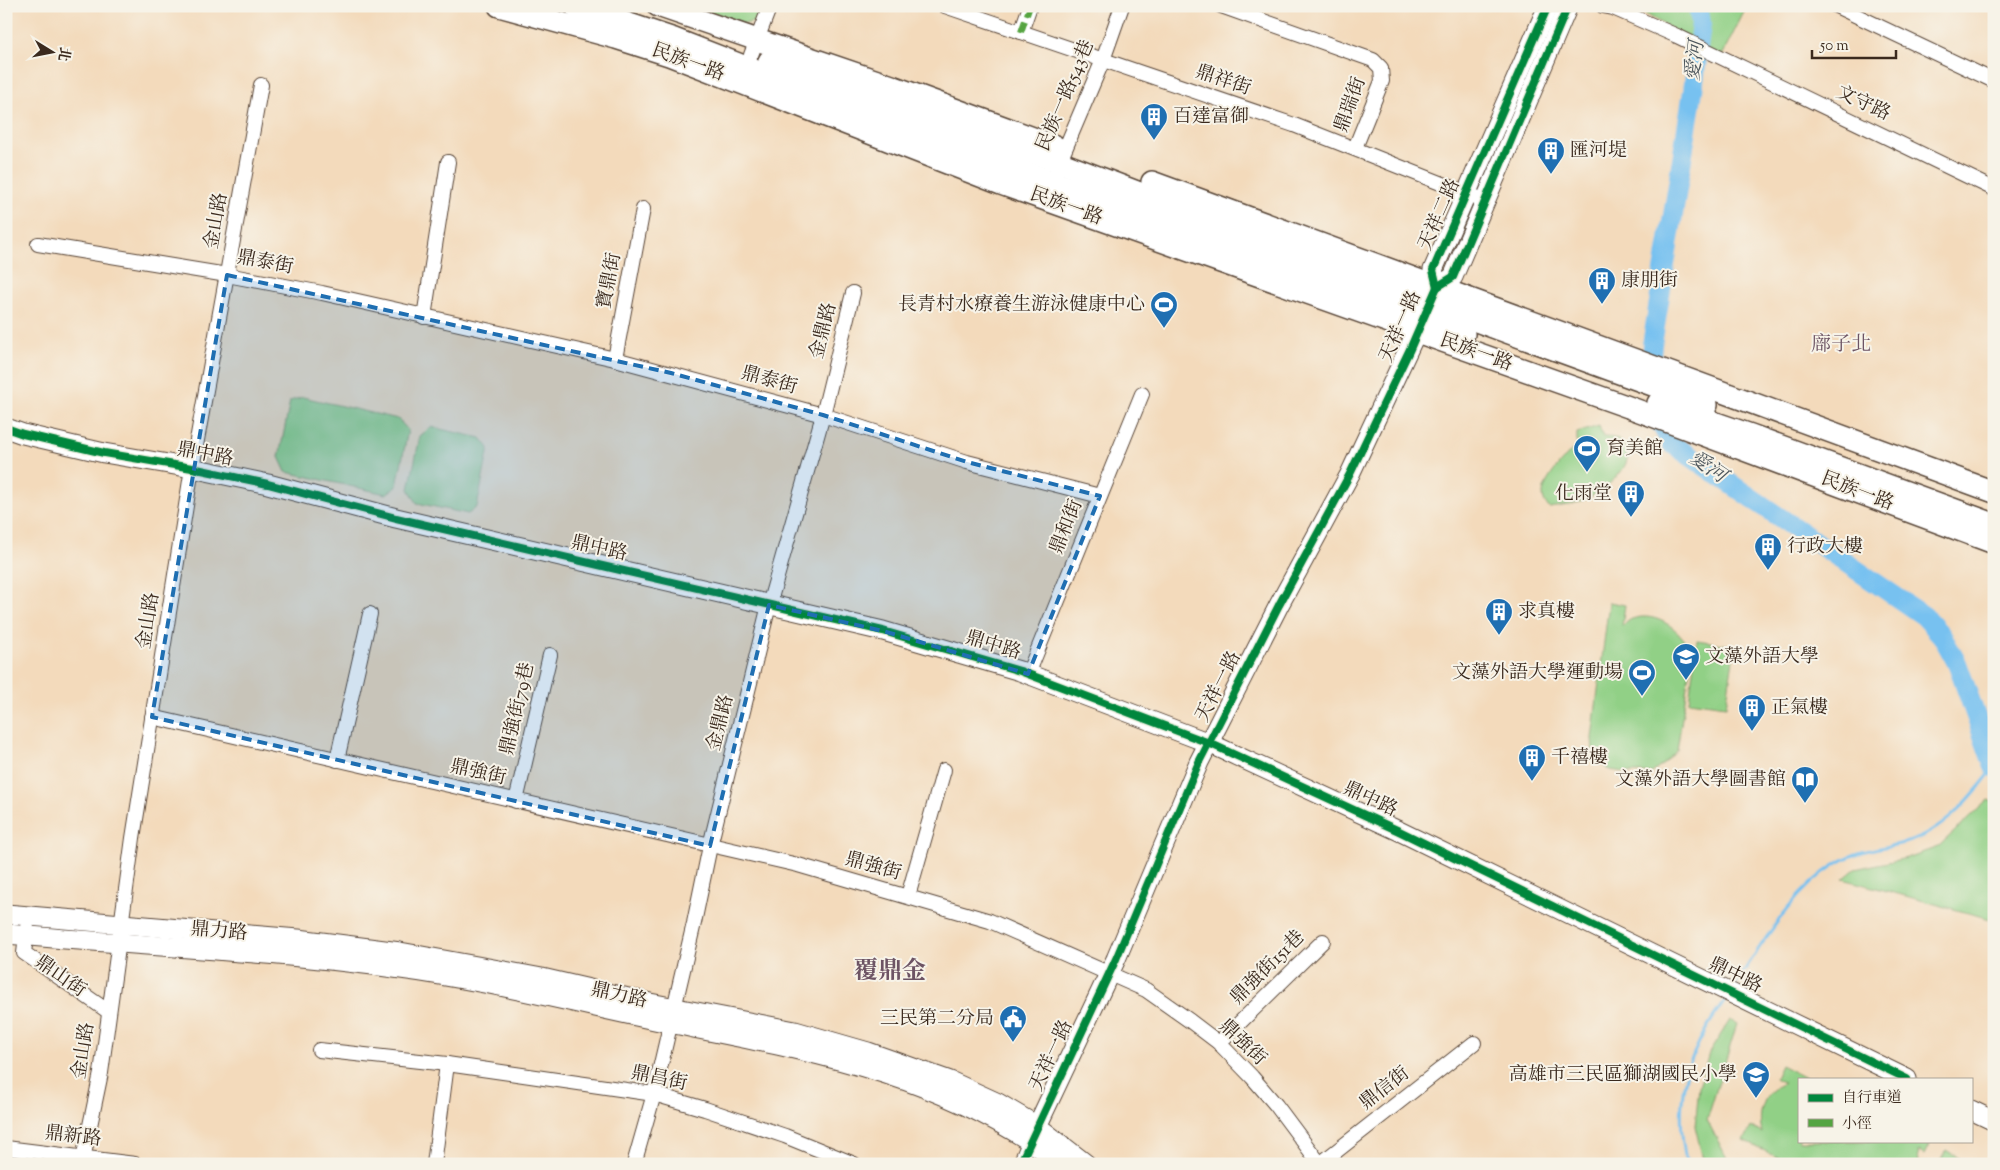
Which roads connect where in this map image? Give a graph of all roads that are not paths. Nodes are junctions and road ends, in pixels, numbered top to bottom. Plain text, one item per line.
1 (499, 6) edge
2 (575, 6) edge
3 (658, 6) edge
4 (770, 6) edge
5 (944, 6) edge
6 (1030, 6) edge
7 (1122, 6) edge
8 (1221, 6) edge
9 (1548, 6) edge
10 (1568, 6) edge
11 (1603, 6) edge
12 (1836, 6) edge
13 (608, 15) edge
14 (1021, 32) junction
15 (754, 47) junction
16 (1103, 60) junction
17 (1994, 81) edge
18 (261, 85) dead end
19 (1355, 148) junction
20 (448, 162) dead end
21 (1054, 173) junction
22 (1994, 189) edge
23 (1468, 193) junction
24 (1486, 200) junction
25 (643, 209) dead end
26 (38, 244) dead end
27 (227, 274) junction
28 (853, 293) dead end
29 (1426, 310) junction
30 (424, 317) junction
31 (614, 359) junction
32 (1627, 377) junction
33 (1142, 394) dead end
34 (1669, 398) junction
35 (823, 416) junction
36 (6, 428) edge
37 (192, 468) junction
38 (1100, 496) junction
39 (1990, 499) edge
40 (1994, 524) edge
41 (1994, 543) edge
42 (769, 605) junction
43 (370, 614) dead end
44 (550, 655) dead end
45 (1028, 674) junction
46 (152, 717) junction
47 (1209, 743) junction
48 (337, 760) junction
49 (944, 770) dead end
50 (516, 801) junction
51 (710, 846) junction
52 (908, 896) junction
53 (6, 914) edge
54 (27, 926) junction
55 (120, 933) junction
56 (6, 934) edge
57 (1323, 941) dead end
58 (1108, 974) junction
59 (109, 1012) junction
60 (671, 1015) junction
61 (1219, 1043) junction
62 (1474, 1043) dead end
63 (319, 1050) dead end
64 (447, 1064) junction
65 (1906, 1078) edge
66 (654, 1094) junction
67 (1972, 1110) edge
68 (1994, 1121) edge
69 (1034, 1133) junction
70 (6, 1148) edge
71 (83, 1160) edge
72 (134, 1164) edge
73 (434, 1164) edge
74 (634, 1164) edge
75 (854, 1164) edge
76 (1020, 1164) edge
77 (1062, 1164) edge
78 (1086, 1164) edge
79 (1320, 1164) edge

1 - 13 main road, 民族一路
2 - 13 main road, 民族一路
3 - 15 main road, 民族一路
4 - 15 street
5 - 14 street, 鼎祥街
6 - 14 street
7 - 16 street, 民族一路543巷
8 - 19 street, 鼎瑞街
9 - 23 street, 天祥二路
10 - 24 street, 天祥二路
11 - 22 street, 文守路
12 - 17 street
13 - 15 main road, 民族一路
13 - 21 main road, 民族一路
14 - 16 street, 鼎祥街
15 - 21 main road, 民族一路
16 - 19 street, 鼎祥街
16 - 21 street, 民族一路543巷
18 - 27 street, 金山路
19 - 23 street, 鼎祥街
20 - 30 street
21 - 29 main road, 民族一路
21 - 29 main road, 民族一路
23 - 24 street, 鼎祥街
23 - 29 street, 天祥二路
24 - 29 street, 天祥二路
25 - 31 street, 寶鼎街
26 - 27 street, 鼎泰街
27 - 30 street, 鼎泰街
27 - 37 street, 金山路
28 - 35 street, 金鼎路
29 - 32 main road, 民族一路
29 - 32 main road, 民族一路
29 - 47 street, 天祥一路
30 - 31 street, 鼎泰街
31 - 35 street, 鼎泰街
32 - 34 main road
32 - 34 main road
33 - 38 street, 鼎和街
34 - 39 main road, 民族一路
34 - 40 main road, 民族一路
34 - 41 main road, 民族一路
35 - 38 street, 鼎泰街
35 - 42 street, 金鼎路
36 - 37 street, 鼎中路
37 - 42 street, 鼎中路
37 - 46 street, 金山路
38 - 45 street, 鼎和街
42 - 45 street, 鼎中路
42 - 51 street, 金鼎路
43 - 48 street
44 - 50 street, 鼎強街79巷
45 - 47 street, 鼎中路
46 - 48 street, 鼎強街
46 - 55 street, 金山路
47 - 58 street, 天祥一路
47 - 65 street, 鼎中路
48 - 50 street, 鼎強街
49 - 52 street
50 - 51 street, 鼎強街
51 - 52 street, 鼎強街
51 - 60 street, 金鼎路
52 - 58 street, 鼎強街
53 - 54 street, 鼎山街
54 - 55 street, 鼎山街
54 - 56 street, 鼎山街
54 - 59 street, 鼎山街
55 - 59 street, 金山路
55 - 60 street, 鼎力路
57 - 61 street, 鼎強街151巷
58 - 61 street, 鼎強街
58 - 69 street, 天祥一路
59 - 71 street, 金山路
60 - 66 street, 金鼎路
60 - 69 street, 鼎力路
61 - 79 street, 鼎強街
62 - 79 street, 鼎信街
63 - 64 street, 鼎昌街
64 - 66 street, 鼎昌街
64 - 73 street
66 - 74 street, 金鼎路
66 - 75 street, 鼎昌街
67 - 68 street
69 - 76 street, 天祥一路
69 - 77 street, 鼎力路
69 - 78 street, 鼎力路
70 - 71 street, 鼎新路
71 - 72 street, 鼎新路

